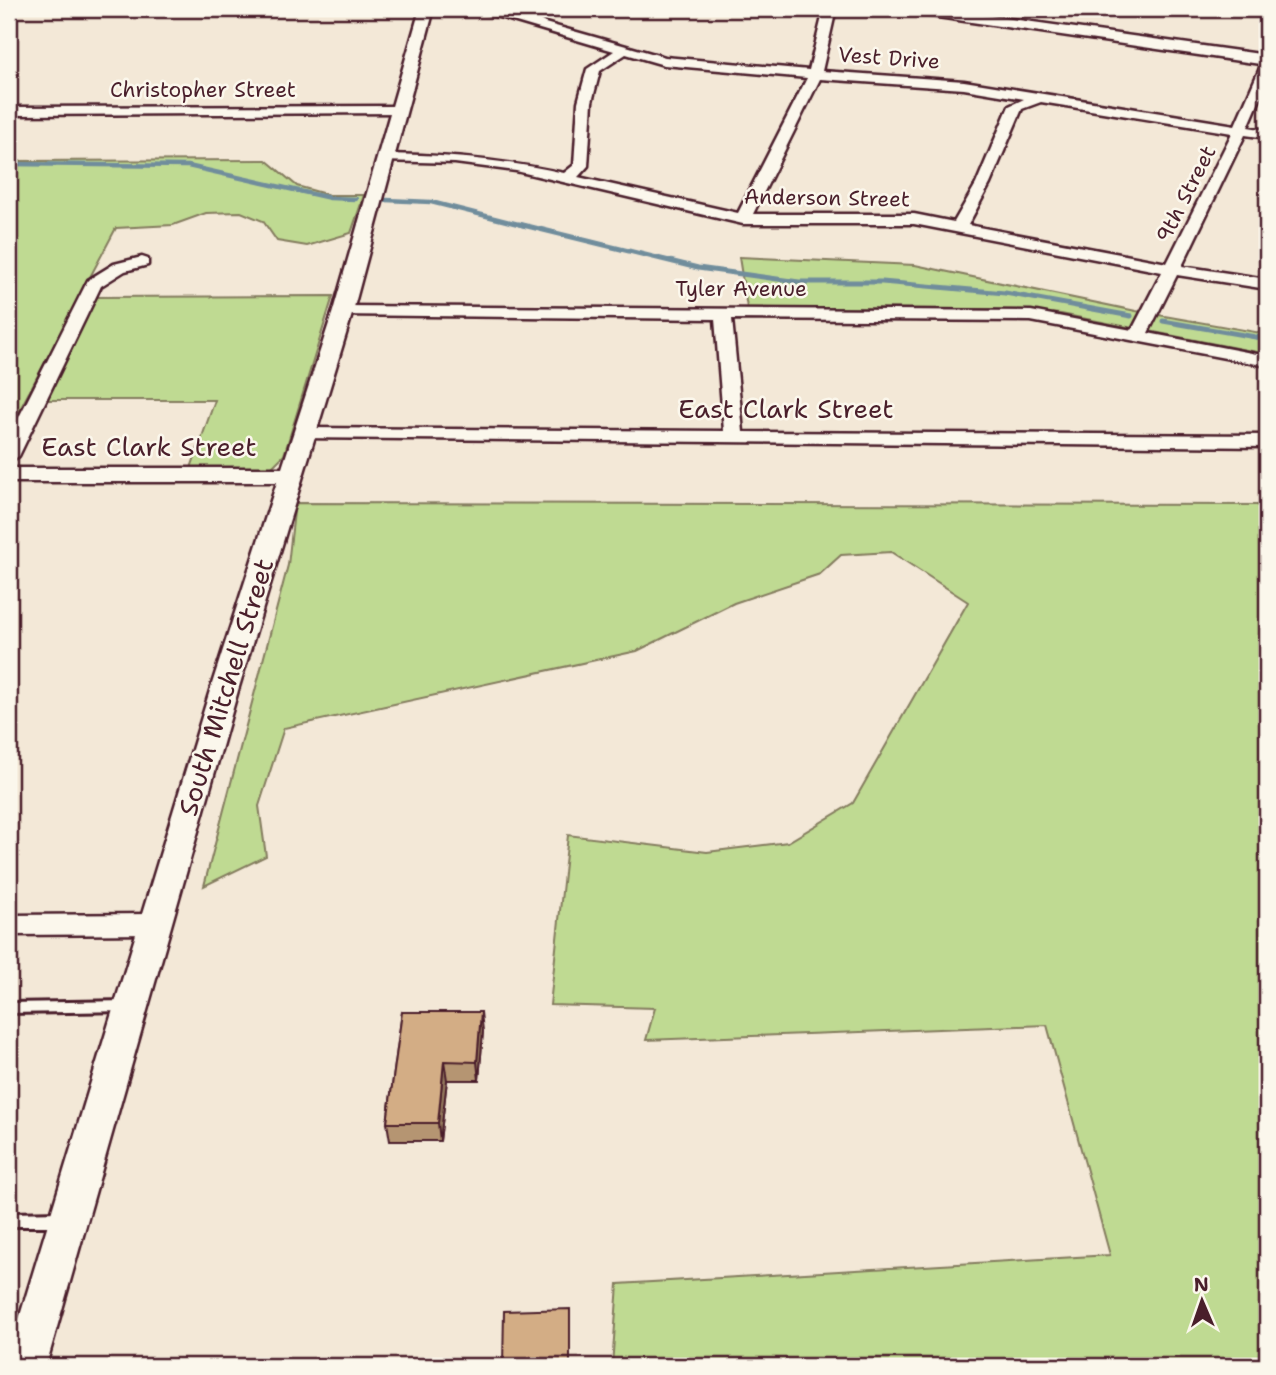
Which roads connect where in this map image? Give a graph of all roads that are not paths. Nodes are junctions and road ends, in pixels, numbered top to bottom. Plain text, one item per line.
1 (427, 9) edge
2 (478, 9) edge
3 (831, 9) edge
4 (911, 9) edge
5 (1254, 9) edge
6 (1267, 12) edge
7 (520, 13) edge
8 (622, 51) junction
9 (1267, 60) edge
10 (1267, 68) edge
11 (814, 74) junction
12 (1001, 90) junction
13 (1044, 96) junction
14 (1016, 106) junction
15 (398, 110) junction
16 (9, 111) edge
17 (1241, 130) junction
18 (1267, 134) edge
19 (387, 158) junction
20 (566, 179) junction
21 (743, 219) junction
22 (960, 226) junction
23 (142, 262) dead end
24 (1171, 269) junction
25 (1267, 284) edge
26 (343, 311) junction
27 (723, 312) junction
28 (1138, 336) junction
29 (1267, 361) edge
30 (43, 383) joint
31 (305, 435) junction
32 (734, 437) junction
33 (1267, 441) edge
34 (9, 456) edge
35 (9, 475) edge
36 (290, 475) junction
37 (156, 924) junction
38 (9, 925) edge
39 (132, 1006) junction
40 (9, 1008) edge
41 (69, 1219) junction
42 (9, 1220) edge
43 (25, 1366) edge

1 - 15 street, South Mitchell Street
2 - 7 street, Vest Drive
3 - 11 street
4 - 9 street
5 - 6 street
7 - 8 street, Vest Drive
8 - 11 street, Vest Drive
8 - 20 street
10 - 17 street, 9th Street
11 - 12 street, Vest Drive
11 - 21 street
12 - 13 street, Vest Drive
12 - 14 street
13 - 14 street
13 - 17 street, Vest Drive
14 - 22 street
15 - 16 street, Christopher Street
15 - 19 street, South Mitchell Street
17 - 18 street, Vest Drive
17 - 24 street, 9th Street
19 - 20 street, Anderson Street
19 - 26 street, South Mitchell Street
20 - 21 street, Anderson Street
21 - 22 street, Anderson Street
22 - 24 street, Anderson Street
23 - 30 street
24 - 25 street, Anderson Street
24 - 28 street, 9th Street
26 - 27 street, Tyler Avenue
26 - 31 street, South Mitchell Street
27 - 28 street, Tyler Avenue
27 - 32 street
28 - 29 street
30 - 34 street
31 - 32 street, East Clark Street
31 - 36 street, South Mitchell Street
32 - 33 street, East Clark Street
35 - 36 street, East Clark Street
36 - 37 street, South Mitchell Street
37 - 38 street
37 - 39 street, South Mitchell Street
39 - 40 lane
39 - 41 street, South Mitchell Street
41 - 42 lane
41 - 43 street, South Mitchell Street

